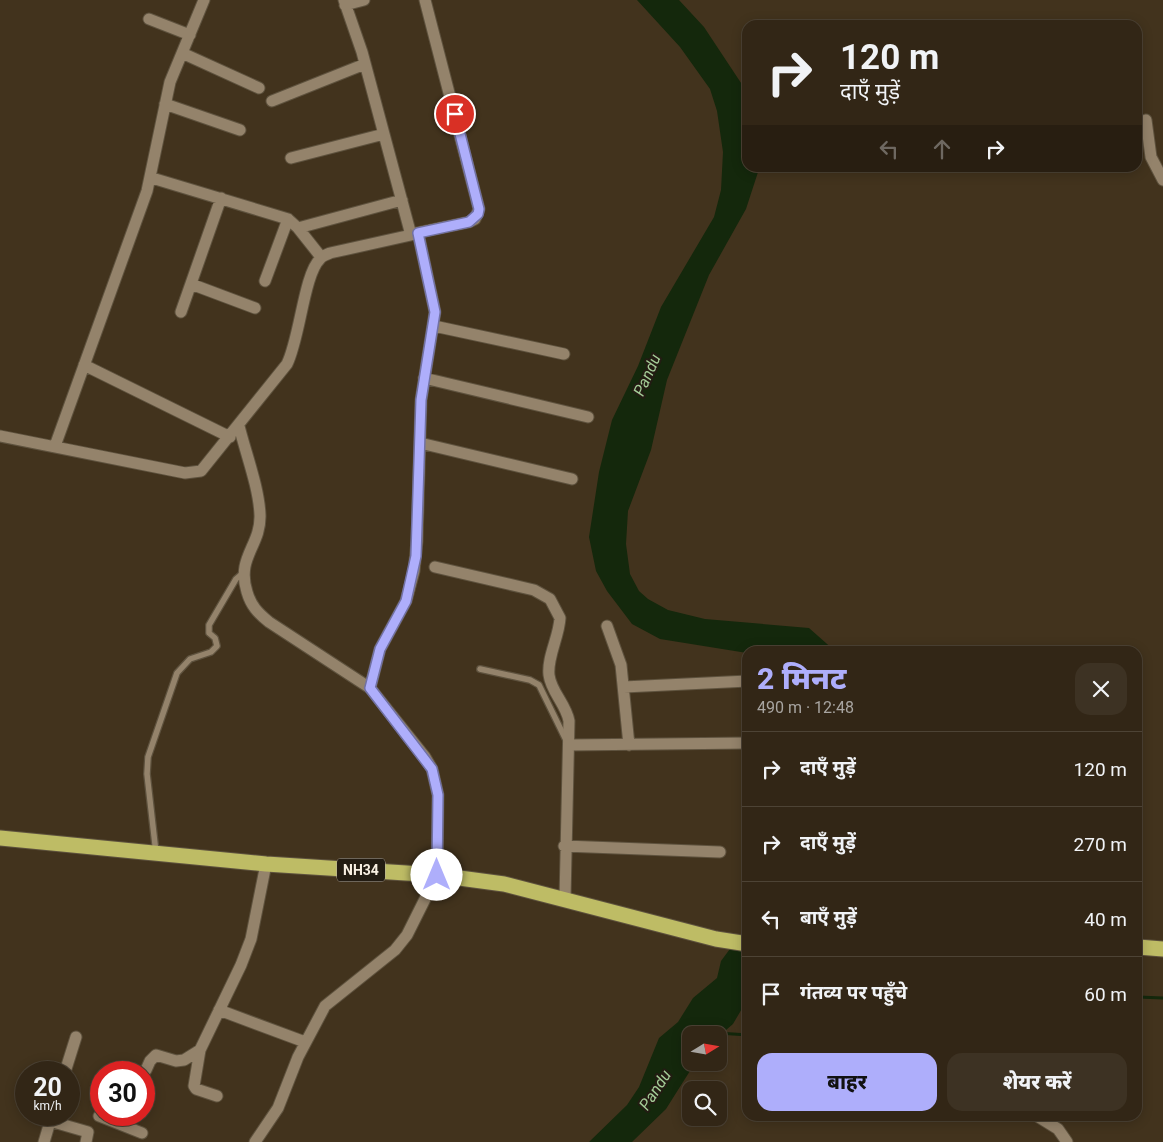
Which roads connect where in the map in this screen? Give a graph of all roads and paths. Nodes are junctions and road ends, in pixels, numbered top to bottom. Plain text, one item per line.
1 (204, 0) edge
2 (364, 0) edge
3 (426, 0) edge
4 (344, 2) edge
5 (149, 19) dead end
6 (190, 35) junction
7 (182, 54) junction
8 (365, 64) junction
9 (259, 88) dead end
10 (272, 101) dead end
11 (165, 104) junction
12 (1146, 120) dead end
13 (240, 130) dead end
14 (384, 134) junction
15 (292, 158) dead end
16 (152, 178) junction
17 (1163, 180) edge
18 (220, 198) junction
19 (402, 200) junction
20 (288, 219) junction
21 (298, 228) junction
22 (414, 234) junction
23 (321, 257) junction
24 (265, 281) dead end
25 (190, 284) junction
26 (255, 308) dead end
27 (181, 312) dead end
28 (434, 326) junction
29 (564, 354) dead end
30 (84, 365) junction
31 (424, 378) junction
32 (588, 417) dead end
33 (239, 426) junction
34 (0, 436) edge
35 (230, 437) junction
36 (420, 443) junction
37 (55, 446) junction
38 (572, 479) dead end
39 (435, 567) dead end
40 (243, 572) junction
41 (607, 626) dead end
42 (480, 669) dead end
43 (742, 681) edge
44 (624, 687) junction
45 (370, 688) junction
46 (742, 743) edge
47 (569, 745) junction
48 (628, 745) junction
49 (0, 838) edge
50 (564, 846) junction
51 (720, 852) dead end
52 (156, 853) junction
53 (266, 864) junction
54 (437, 875) junction
55 (565, 898) junction
56 (742, 943) edge
57 (1142, 947) edge
58 (1163, 949) edge
59 (218, 1010) junction
60 (76, 1037) dead end
61 (305, 1042) junction
62 (200, 1050) junction
63 (68, 1061) edge
64 (150, 1061) edge
65 (217, 1096) dead end
66 (1046, 1121) edge
67 (49, 1126) edge
68 (66, 1126) edge
69 (94, 1126) edge
70 (126, 1126) edge
71 (142, 1133) dead end
72 (87, 1137) edge
73 (44, 1142) edge
74 (255, 1142) edge
75 (1067, 1142) edge

1 - 6 street
2 - 4 street
3 - 22 street
4 - 8 street
5 - 6 street
6 - 7 street
7 - 9 street
7 - 11 street
8 - 10 street
8 - 14 street
11 - 13 street
11 - 16 street
12 - 17 street
14 - 15 street
14 - 19 street
16 - 18 street
16 - 30 street
18 - 20 street
18 - 25 street
19 - 21 street
19 - 22 street
20 - 21 street
20 - 24 street
21 - 23 street
22 - 23 street
22 - 28 street
23 - 33 street
25 - 26 street
25 - 27 street
28 - 29 street
28 - 31 street
30 - 35 street
30 - 37 street
31 - 32 street
31 - 36 street
33 - 35 street
33 - 40 street
34 - 37 street
35 - 37 street
36 - 38 street
36 - 45 street
39 - 47 street
40 - 45 street
40 - 52 lane
41 - 44 street
42 - 47 lane
43 - 44 street
44 - 48 street
45 - 54 street
46 - 48 street
47 - 48 street
47 - 50 street
49 - 52 highway, NH34
50 - 51 street
50 - 55 street
52 - 53 highway, NH34
53 - 54 highway, NH34
53 - 59 street
54 - 55 highway, NH34
54 - 61 street
55 - 56 highway, NH34
57 - 58 highway
59 - 61 street
59 - 62 street
60 - 63 street
61 - 74 street
62 - 64 street
62 - 65 street
66 - 75 street
67 - 73 street
68 - 72 street
69 - 72 street
70 - 71 street

